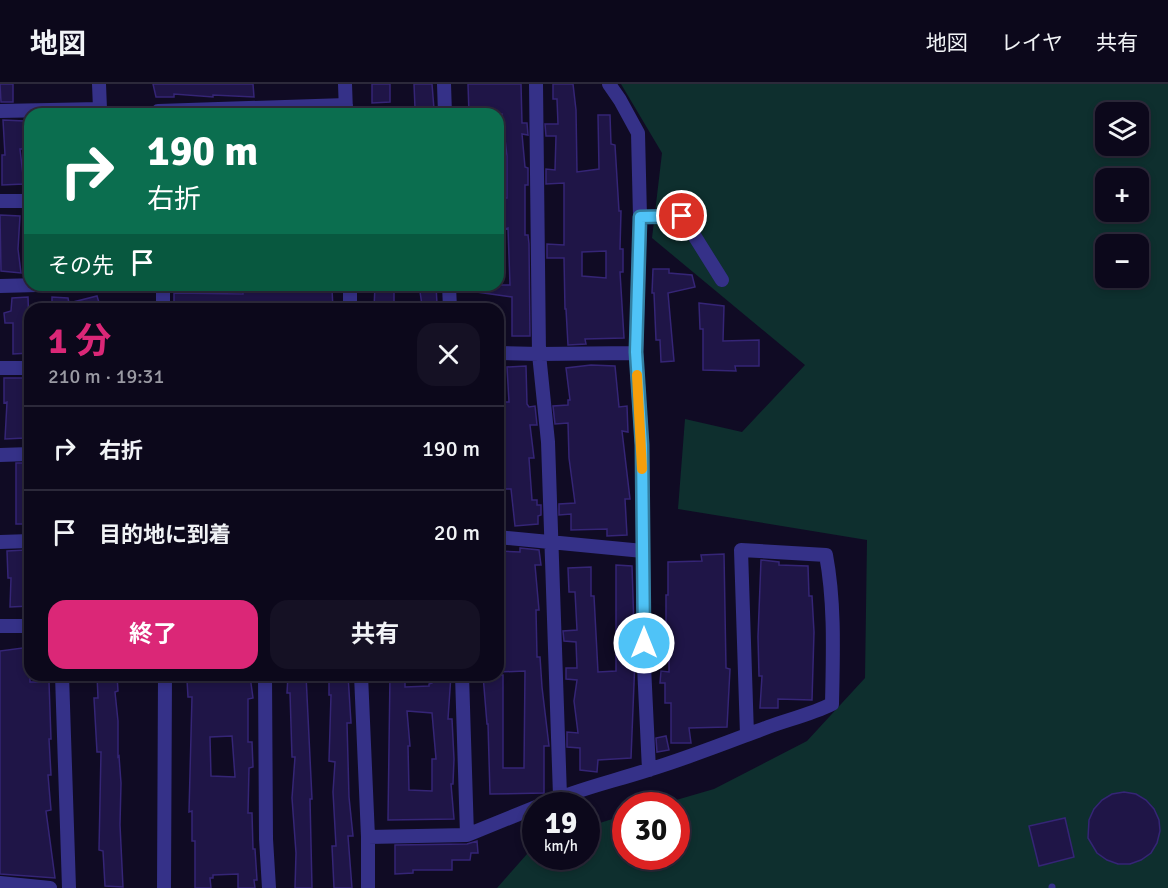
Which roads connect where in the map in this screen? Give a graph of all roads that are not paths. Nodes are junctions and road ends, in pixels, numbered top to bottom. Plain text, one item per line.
1 (99, 84) edge
2 (345, 84) edge
3 (444, 84) edge
4 (536, 84) edge
5 (609, 84) edge
6 (100, 108) edge
7 (346, 108) edge
8 (445, 108) edge
9 (0, 111) edge
10 (24, 111) edge
11 (0, 201) edge
12 (24, 201) edge
13 (640, 217) junction
14 (722, 280) dead end
15 (24, 285) edge
16 (0, 286) edge
17 (636, 352) junction
18 (504, 353) edge
19 (539, 354) junction
20 (0, 368) edge
21 (24, 368) edge
22 (24, 454) edge
23 (0, 455) edge
24 (504, 538) edge
25 (24, 541) edge
26 (0, 542) edge
27 (553, 543) junction
28 (643, 551) junction
29 (0, 626) edge
30 (24, 626) edge
31 (62, 681) edge
32 (165, 681) edge
33 (265, 681) edge
34 (361, 681) edge
35 (462, 681) edge
36 (747, 735) junction
37 (649, 770) junction
38 (560, 792) edge
39 (574, 792) edge
40 (522, 812) edge
41 (466, 835) junction
42 (368, 837) junction
43 (0, 883) edge
44 (50, 888) edge
45 (69, 888) edge
46 (164, 888) edge
47 (269, 888) edge
48 (368, 888) edge

1 - 6 street
2 - 7 street
3 - 8 street
4 - 19 street
5 - 13 street
9 - 10 street
11 - 12 street
13 - 14 street
13 - 17 street
15 - 16 street
17 - 19 street
17 - 28 street
18 - 19 street
19 - 27 street
20 - 21 street
22 - 23 street
24 - 27 street
25 - 26 street
27 - 28 street
27 - 38 street
28 - 37 street
29 - 30 street
31 - 45 street
32 - 46 street
33 - 47 street
34 - 42 street
35 - 41 street
36 - 36 street
36 - 37 street
37 - 39 street
40 - 41 street
41 - 42 street
42 - 48 street
43 - 44 street

